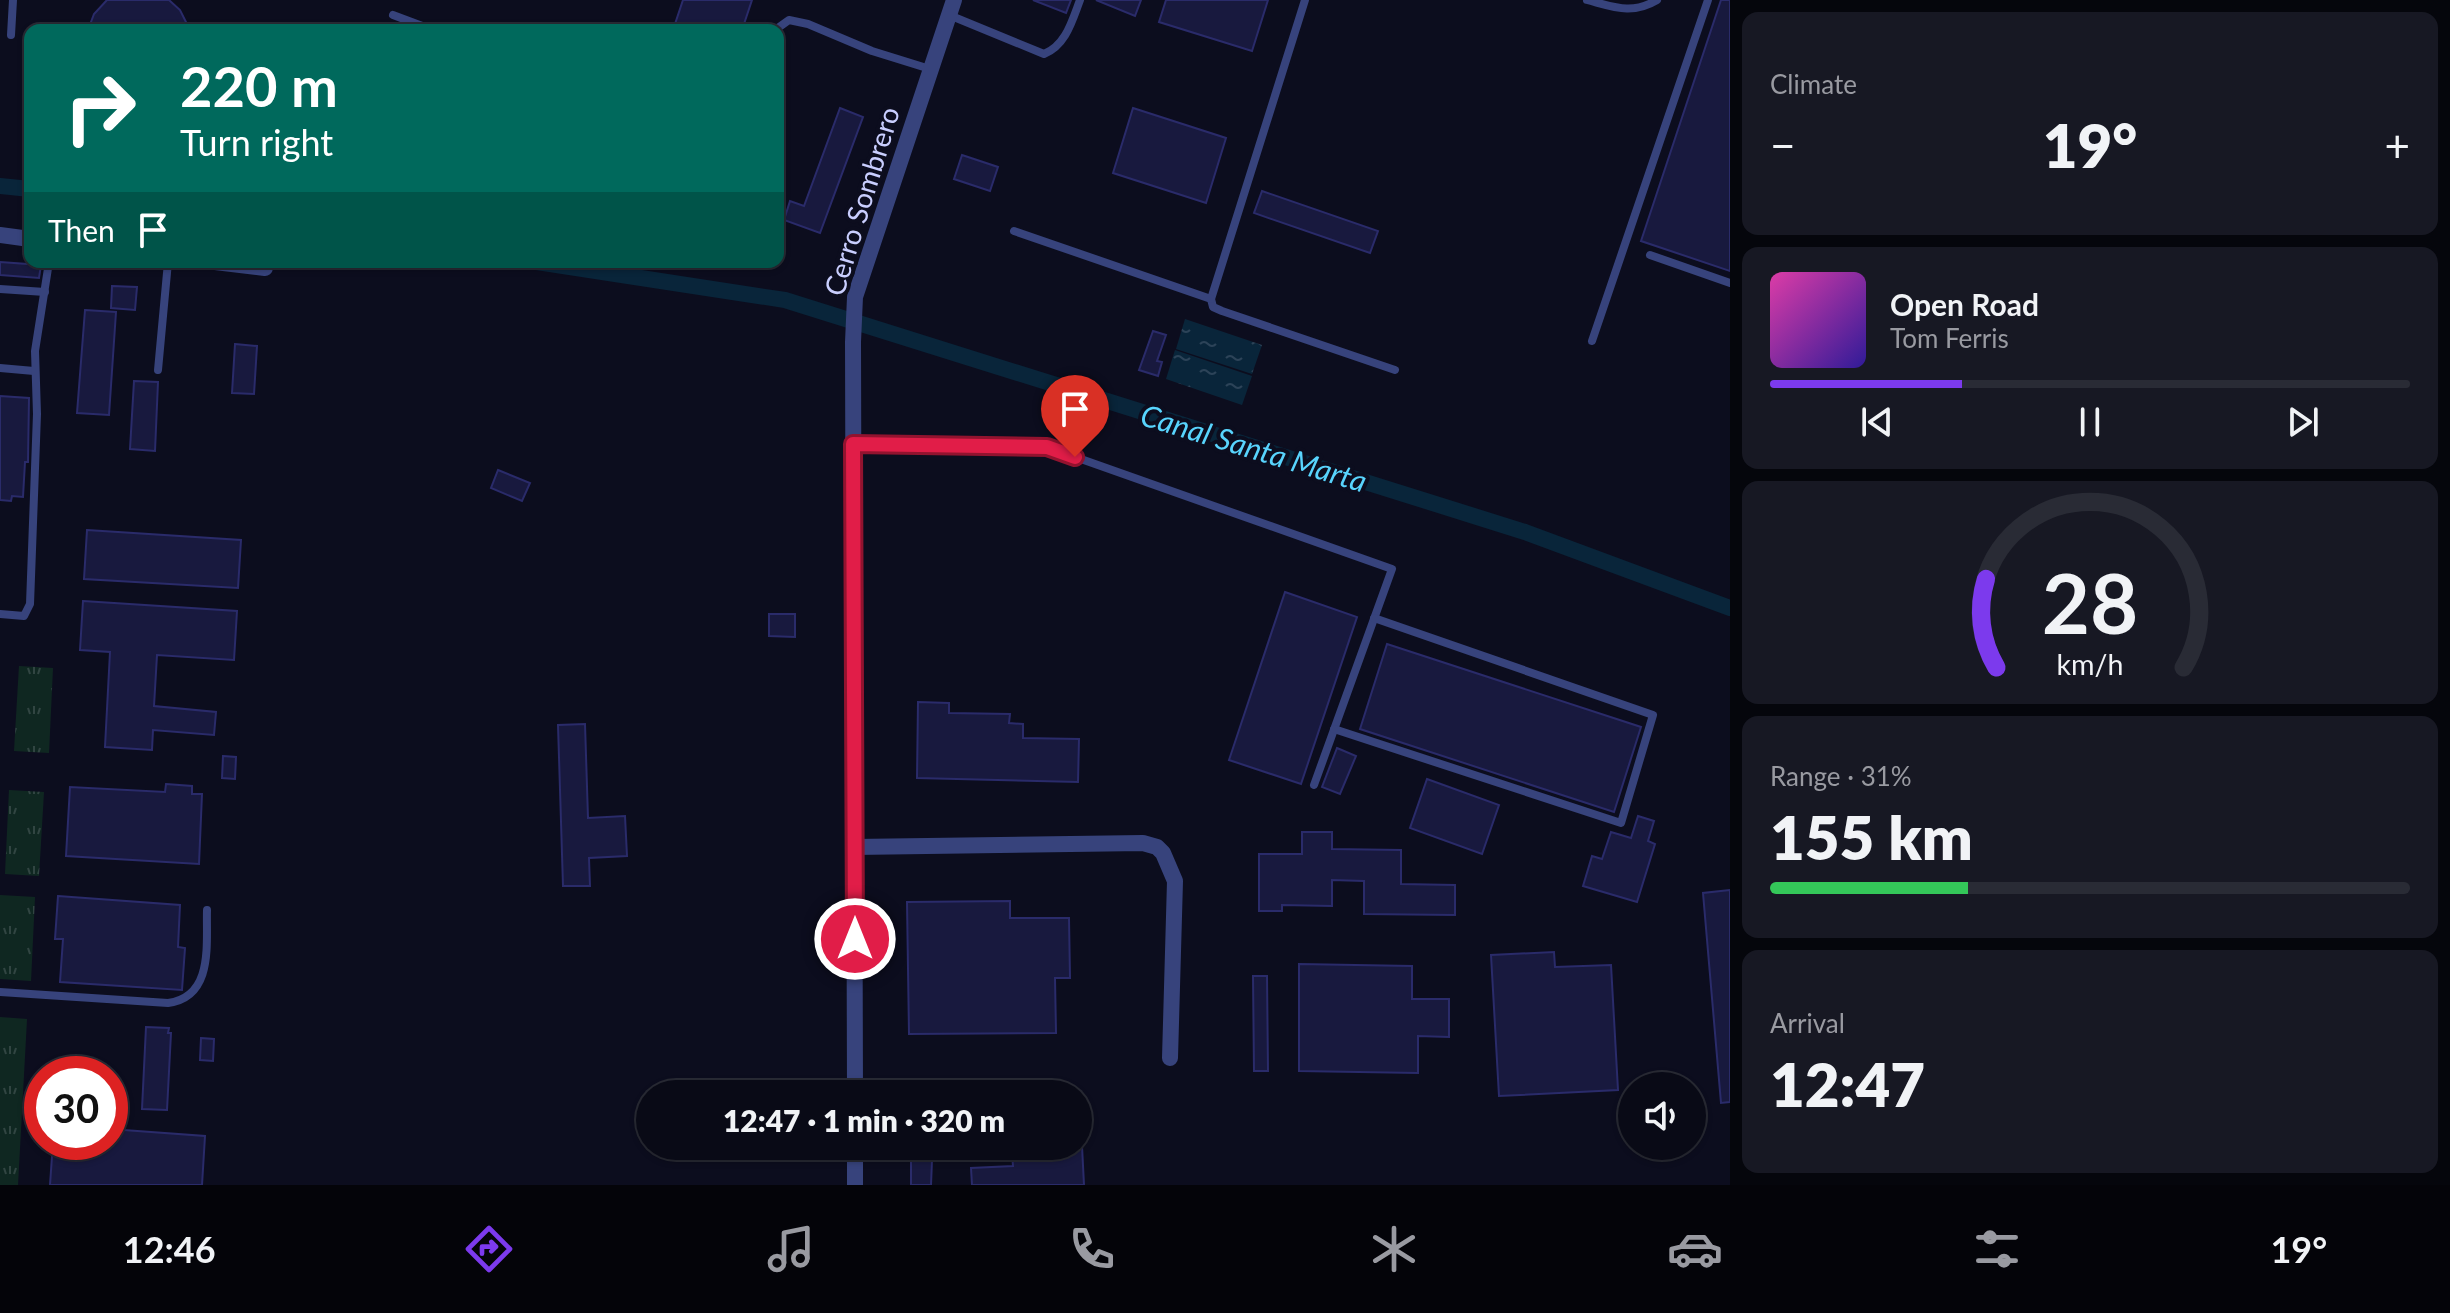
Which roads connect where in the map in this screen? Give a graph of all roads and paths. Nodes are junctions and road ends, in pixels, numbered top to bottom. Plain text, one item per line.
1 (13, 0) edge
2 (1080, 0) edge
3 (1305, 0) edge
4 (1587, 0) edge
5 (1657, 0) edge
6 (1708, 0) edge
7 (951, 7) edge
8 (393, 15) dead end
9 (417, 24) edge
10 (783, 24) edge
11 (11, 35) dead end
12 (930, 69) junction
13 (1014, 231) dead end
14 (0, 235) edge
15 (24, 238) edge
16 (1650, 255) dead end
17 (48, 268) edge
18 (167, 268) edge
19 (1730, 283) edge
20 (0, 289) edge
21 (45, 292) junction
22 (1211, 299) junction
23 (1592, 341) dead end
24 (0, 368) edge
25 (158, 370) dead end
26 (1395, 370) dead end
27 (34, 371) junction
28 (853, 444) junction
29 (0, 614) edge
30 (1374, 618) junction
31 (1334, 729) junction
32 (1314, 785) dead end
33 (854, 847) junction
34 (207, 910) dead end
35 (0, 992) edge
36 (1170, 1058) dead end
37 (855, 1080) edge
38 (855, 1160) edge
39 (855, 1185) edge

1 - 11 lane
2 - 7 lane
3 - 22 lane
4 - 5 lane
6 - 23 lane
7 - 12 street, Cerro Sombrero
8 - 9 lane
10 - 12 lane
12 - 28 street, Cerro Sombrero
13 - 22 lane
14 - 15 street
16 - 19 lane
17 - 21 lane
18 - 25 lane
20 - 21 lane
21 - 27 lane
22 - 26 lane
24 - 27 lane
27 - 29 lane
28 - 30 lane
28 - 33 street, Cerro Sombrero
30 - 31 lane
30 - 31 lane
31 - 32 lane
33 - 36 street
33 - 37 street, Cerro Sombrero
34 - 35 lane
38 - 39 street

